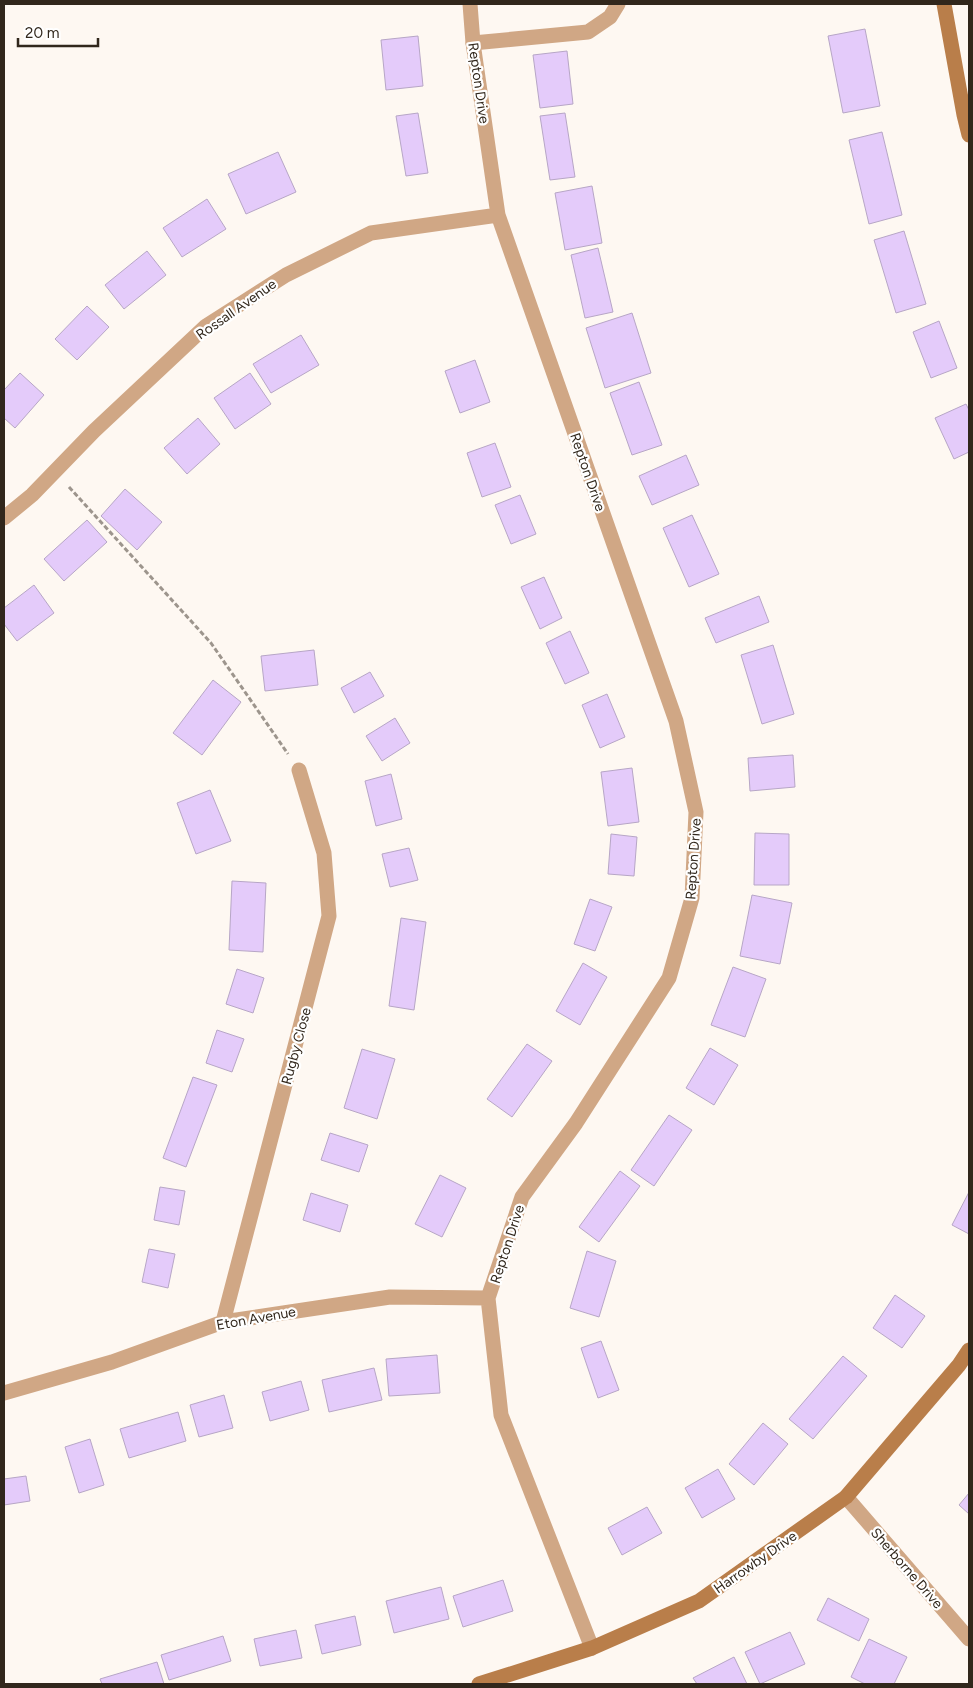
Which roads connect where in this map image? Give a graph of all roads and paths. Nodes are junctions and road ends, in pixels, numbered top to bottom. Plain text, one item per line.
1 (470, 4) edge
2 (618, 4) edge
3 (944, 4) edge
4 (473, 43) junction
5 (969, 135) edge
6 (498, 215) junction
7 (55, 472) junction
8 (4, 518) edge
9 (299, 770) joint
10 (488, 1298) junction
11 (223, 1322) junction
12 (969, 1350) edge
13 (4, 1393) edge
14 (846, 1497) junction
15 (969, 1639) edge
16 (592, 1648) junction
17 (479, 1684) edge

1 - 4 street, Repton Drive
2 - 4 street
3 - 5 street
4 - 6 street, Repton Drive
6 - 7 street, Rossall Avenue
6 - 10 street, Repton Drive
7 - 8 street, Rossall Avenue
7 - 9 path
9 - 11 street, Rugby Close
10 - 11 street, Eton Avenue
10 - 16 street, Repton Drive
11 - 13 street, Eton Avenue
12 - 14 street, Harrowby Drive
14 - 15 street, Sherborne Drive
14 - 16 street, Harrowby Drive
16 - 17 street, Harrowby Drive

